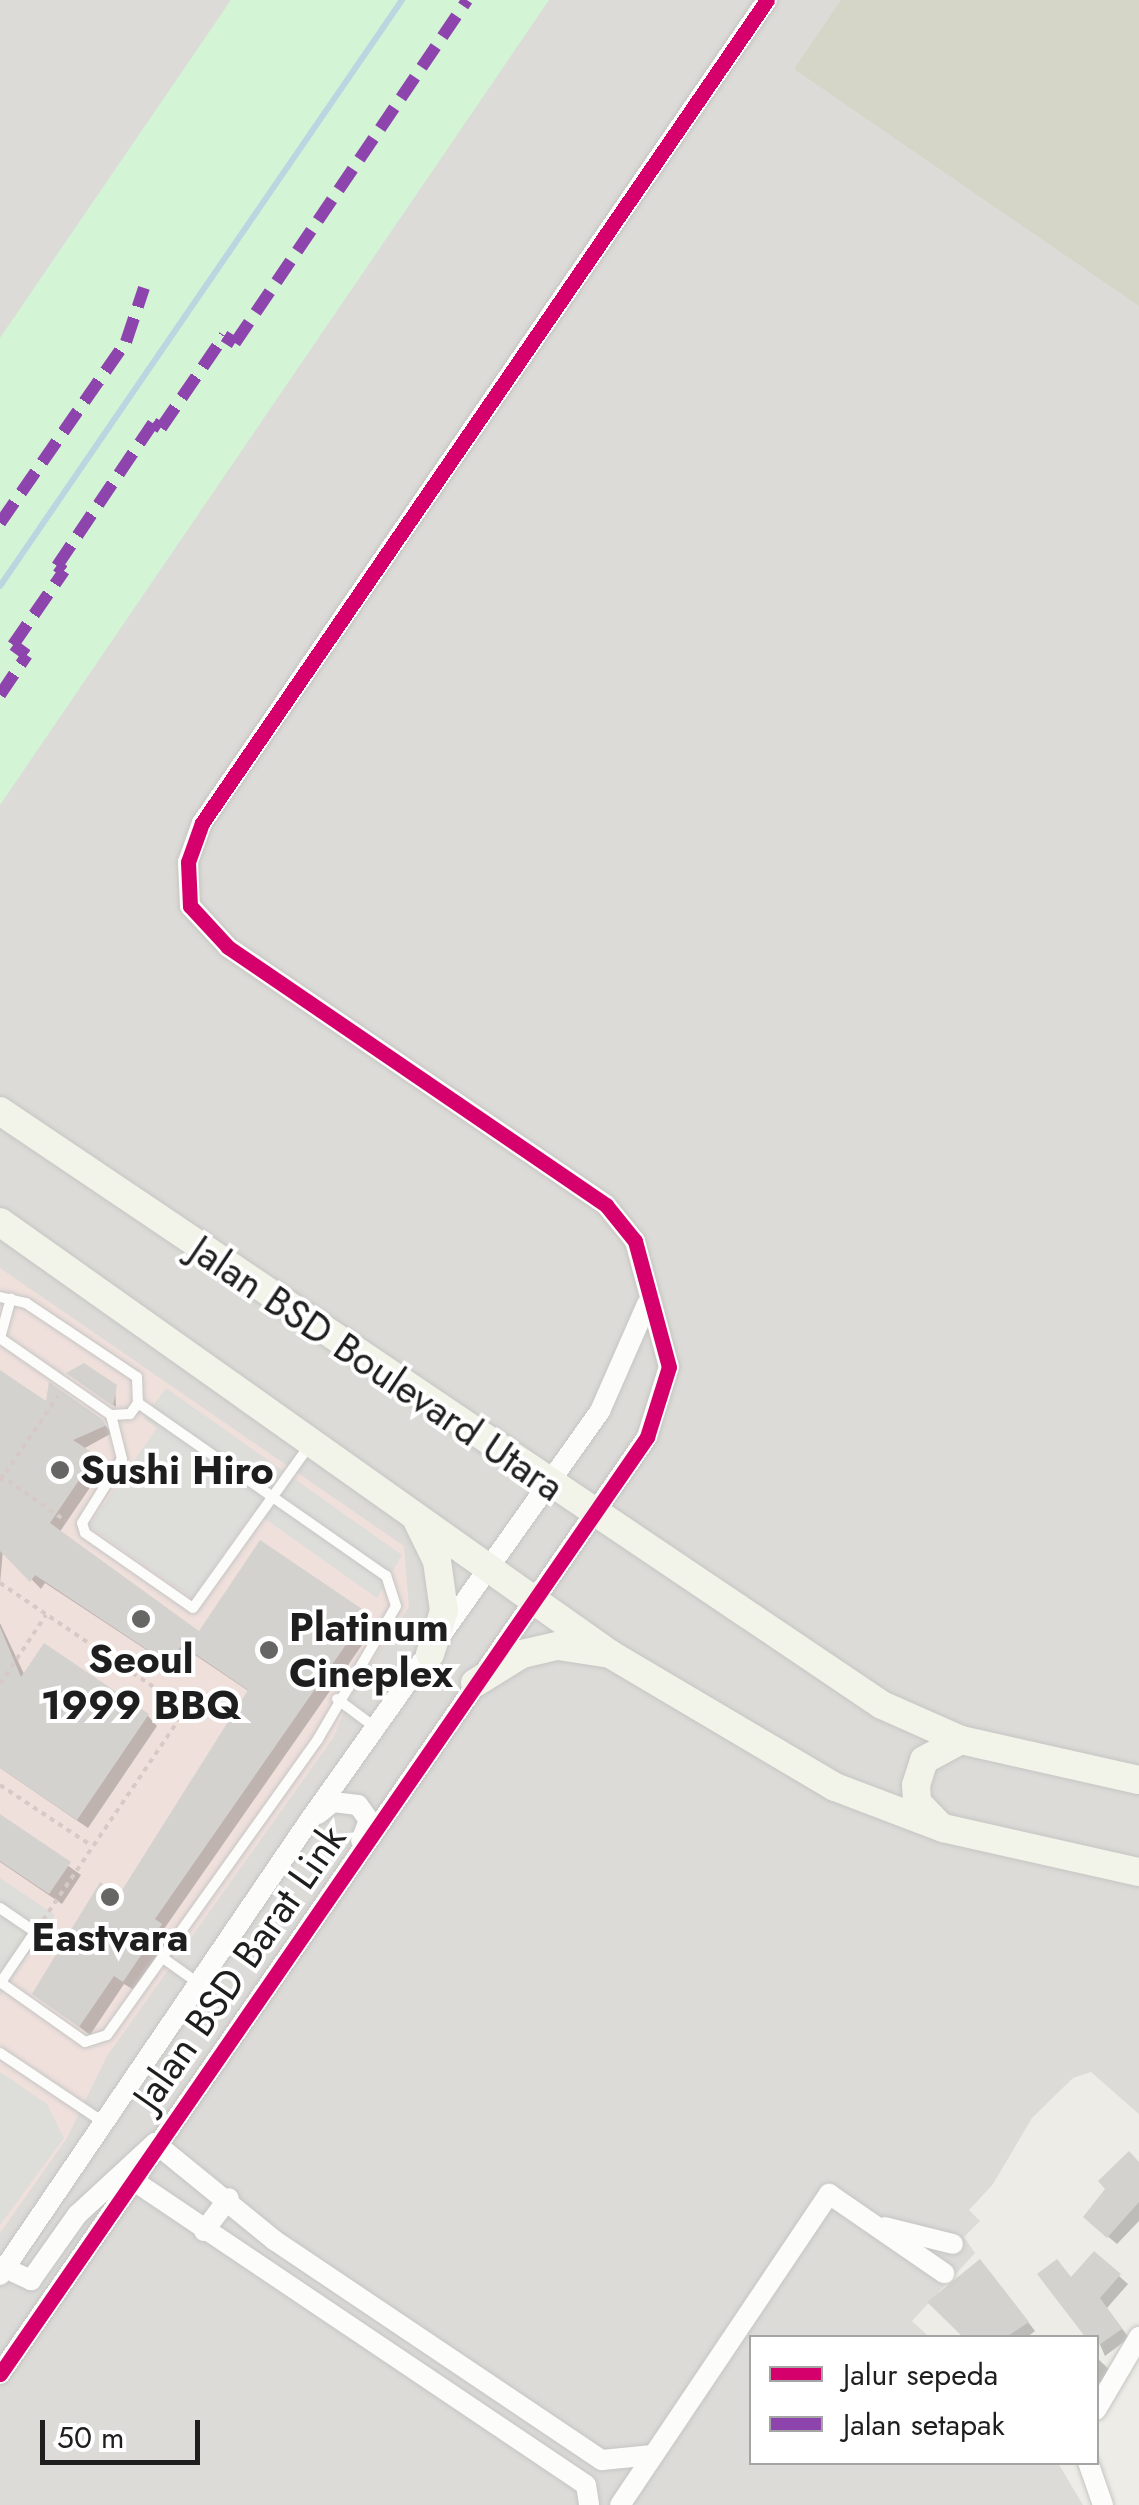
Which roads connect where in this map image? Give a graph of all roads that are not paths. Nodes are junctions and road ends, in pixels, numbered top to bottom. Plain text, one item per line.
1 (766, 0) edge
2 (0, 1112) edge
3 (0, 1222) edge
4 (5, 1297) edge
5 (647, 1304) junction
6 (0, 1338) edge
7 (138, 1403) junction
8 (111, 1415) junction
9 (312, 1441) junction
10 (549, 1485) junction
11 (273, 1496) junction
12 (413, 1512) junction
13 (594, 1516) junction
14 (492, 1568) junction
15 (536, 1600) junction
16 (430, 1654) junction
17 (610, 1654) junction
18 (475, 1683) junction
19 (337, 1698) junction
20 (376, 1728) junction
21 (961, 1740) junction
22 (1139, 1780) edge
23 (309, 1821) junction
24 (943, 1828) junction
25 (357, 1854) junction
26 (1137, 1872) edge
27 (0, 1908) edge
28 (163, 1958) junction
29 (0, 1982) edge
30 (198, 1983) junction
31 (0, 2054) edge
32 (103, 2122) junction
33 (155, 2143) junction
34 (131, 2179) junction
35 (230, 2198) junction
36 (873, 2224) junction
37 (204, 2231) junction
38 (953, 2244) dead end
39 (2, 2269) edge
40 (944, 2273) dead end
41 (1139, 2337) edge
42 (0, 2374) edge
43 (1099, 2405) edge
44 (653, 2456) junction
45 (602, 2460) junction
46 (1089, 2465) edge
47 (587, 2495) edge
48 (620, 2505) edge
49 (1103, 2505) edge

1 - 5 street, Jalan BSD Barat Link
2 - 10 main road, Jalan BSD Boulevard Utara
3 - 9 main road
4 - 6 lane
4 - 7 lane
5 - 10 street, Jalan BSD Barat Link
5 - 13 street, Jalan BSD Barat Link
6 - 8 lane
7 - 8 lane
7 - 11 lane
8 - 11 lane
9 - 11 lane
9 - 12 main road
10 - 13 main road, Jalan BSD Boulevard Utara
10 - 14 street, Jalan BSD Barat Link
11 - 19 lane
12 - 14 main road
12 - 16 main road
13 - 15 street, Jalan BSD Barat Link
13 - 21 main road, Jalan BSD Boulevard Utara
14 - 15 main road
14 - 16 street, Jalan BSD Barat Link
15 - 17 main road
15 - 18 street, Jalan BSD Barat Link
16 - 20 street, Jalan BSD Barat Link
17 - 18 main road
17 - 24 main road
18 - 25 street, Jalan BSD Barat Link
19 - 20 lane
19 - 28 lane
20 - 23 street, Jalan BSD Barat Link
21 - 22 main road, Jalan BSD Boulevard Utara
21 - 24 main road
23 - 25 street
23 - 30 street, Jalan BSD Barat Link
24 - 26 main road
25 - 33 street, Jalan BSD Barat Link
27 - 29 lane
28 - 29 lane
28 - 30 lane
30 - 32 street, Jalan BSD Barat Link
31 - 32 lane
32 - 39 street, Jalan BSD Barat Link
33 - 34 street, Jalan BSD Barat Link
33 - 35 street
33 - 39 street
34 - 37 street
34 - 42 street, Jalan BSD Barat Link
35 - 37 street
35 - 45 street
36 - 38 street
36 - 40 street
36 - 44 street
37 - 47 street
41 - 43 street
44 - 45 street
44 - 48 street
45 - 47 street
46 - 49 street

